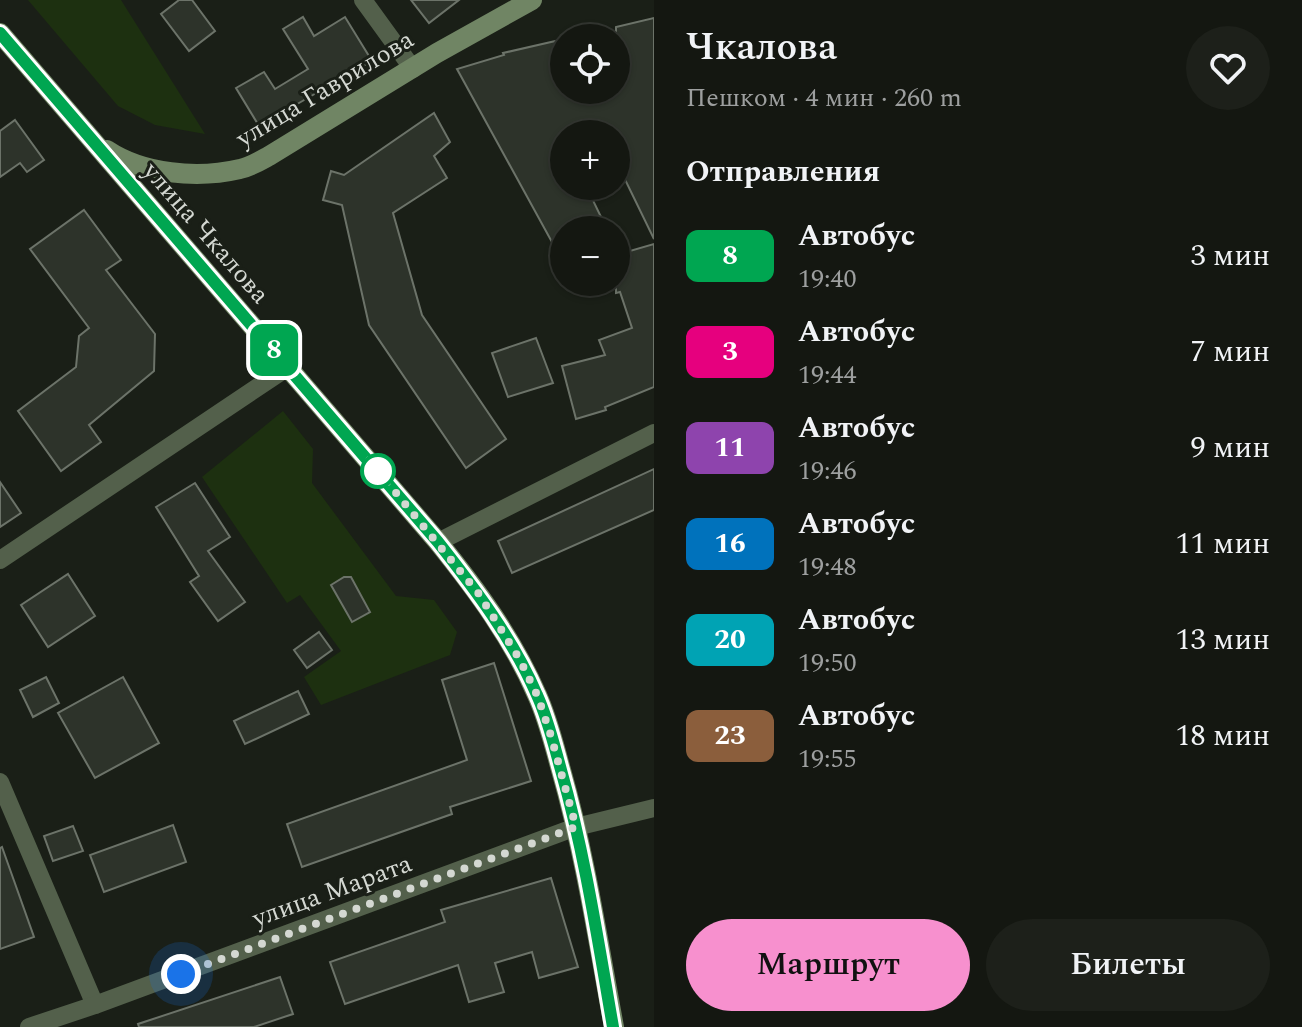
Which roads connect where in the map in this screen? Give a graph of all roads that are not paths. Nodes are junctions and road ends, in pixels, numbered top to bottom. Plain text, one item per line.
1 (363, 0) edge
2 (532, 0) edge
3 (0, 33) edge
4 (413, 69) junction
5 (91, 140) junction
6 (288, 367) junction
7 (654, 433) edge
8 (438, 542) junction
9 (0, 560) edge
10 (0, 782) edge
11 (654, 808) edge
12 (576, 827) junction
13 (95, 1005) junction
14 (29, 1027) edge
15 (614, 1027) edge

1 - 4 street
2 - 4 main road, улица Гаврилова
3 - 5 main road, улица Чкалова
4 - 5 main road, улица Гаврилова
5 - 6 main road, улица Чкалова
6 - 8 main road, улица Чкалова
6 - 9 street
7 - 8 street
8 - 12 main road, улица Чкалова
10 - 13 street
11 - 12 street, улица Марата
12 - 13 street, улица Марата
12 - 15 main road, улица Чкалова
13 - 14 street, улица Марата

